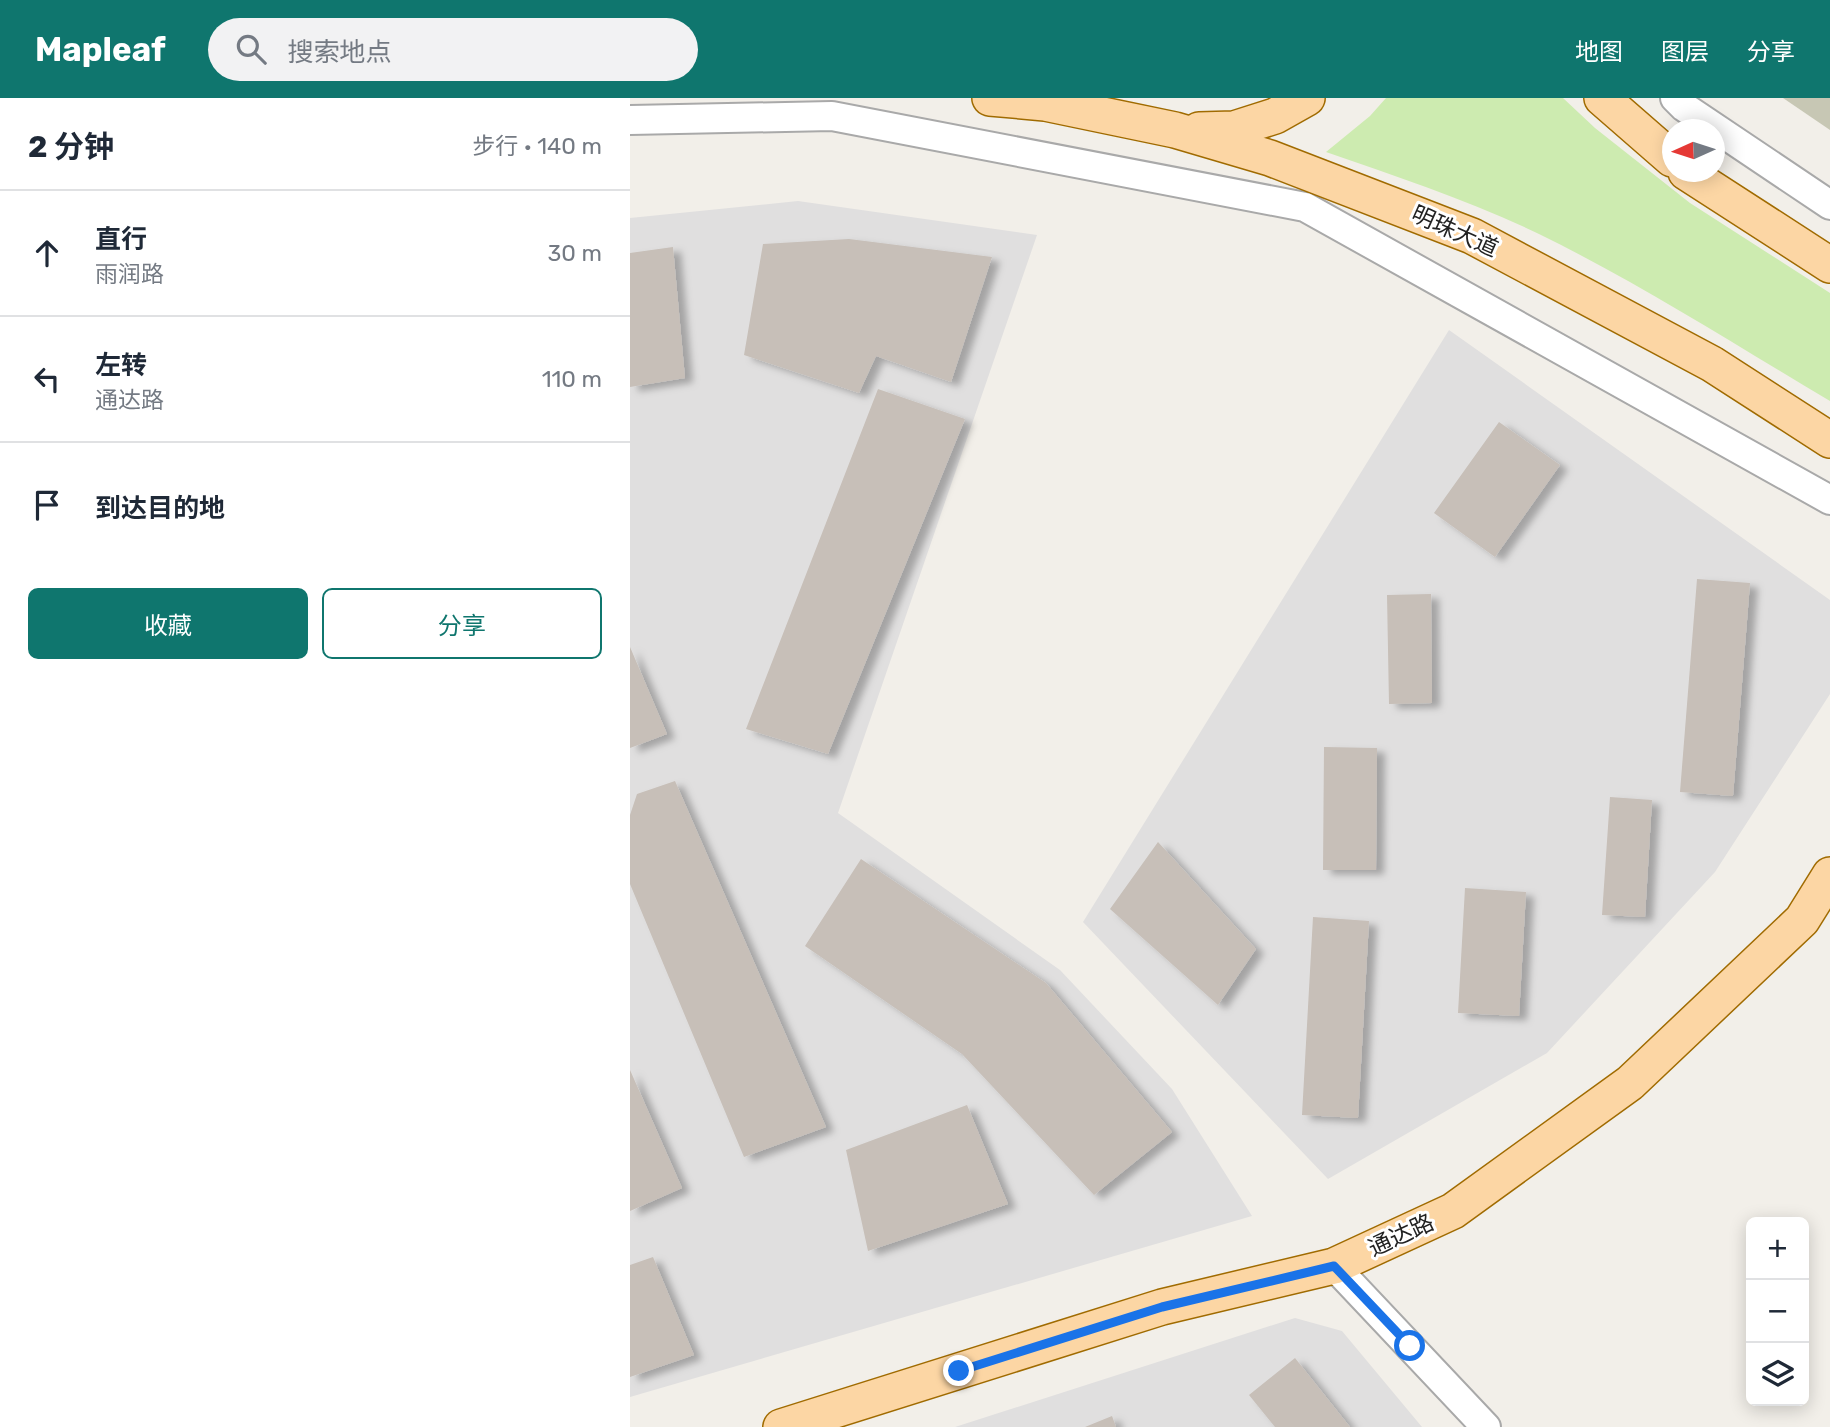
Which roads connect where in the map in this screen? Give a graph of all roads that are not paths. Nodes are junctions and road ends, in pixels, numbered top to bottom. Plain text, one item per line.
1 (990, 98) edge
2 (1095, 98) edge
3 (1307, 98) edge
4 (1602, 98) edge
5 (1675, 98) edge
6 (1045, 103) junction
7 (630, 120) edge
8 (1175, 130) junction
9 (1662, 150) edge
10 (1701, 182) edge
11 (1830, 205) edge
12 (1830, 265) edge
13 (1830, 440) edge
14 (1830, 499) edge
15 (1830, 875) edge
16 (1334, 1266) junction
17 (781, 1427) edge
18 (1486, 1427) edge

1 - 6 main road
2 - 6 main road
3 - 8 main road
4 - 9 main road
5 - 11 street
6 - 8 main road, 明珠大道
7 - 14 street
8 - 13 main road, 明珠大道
10 - 12 main road
15 - 16 main road, 通达路
16 - 17 main road, 通达路
16 - 18 street

